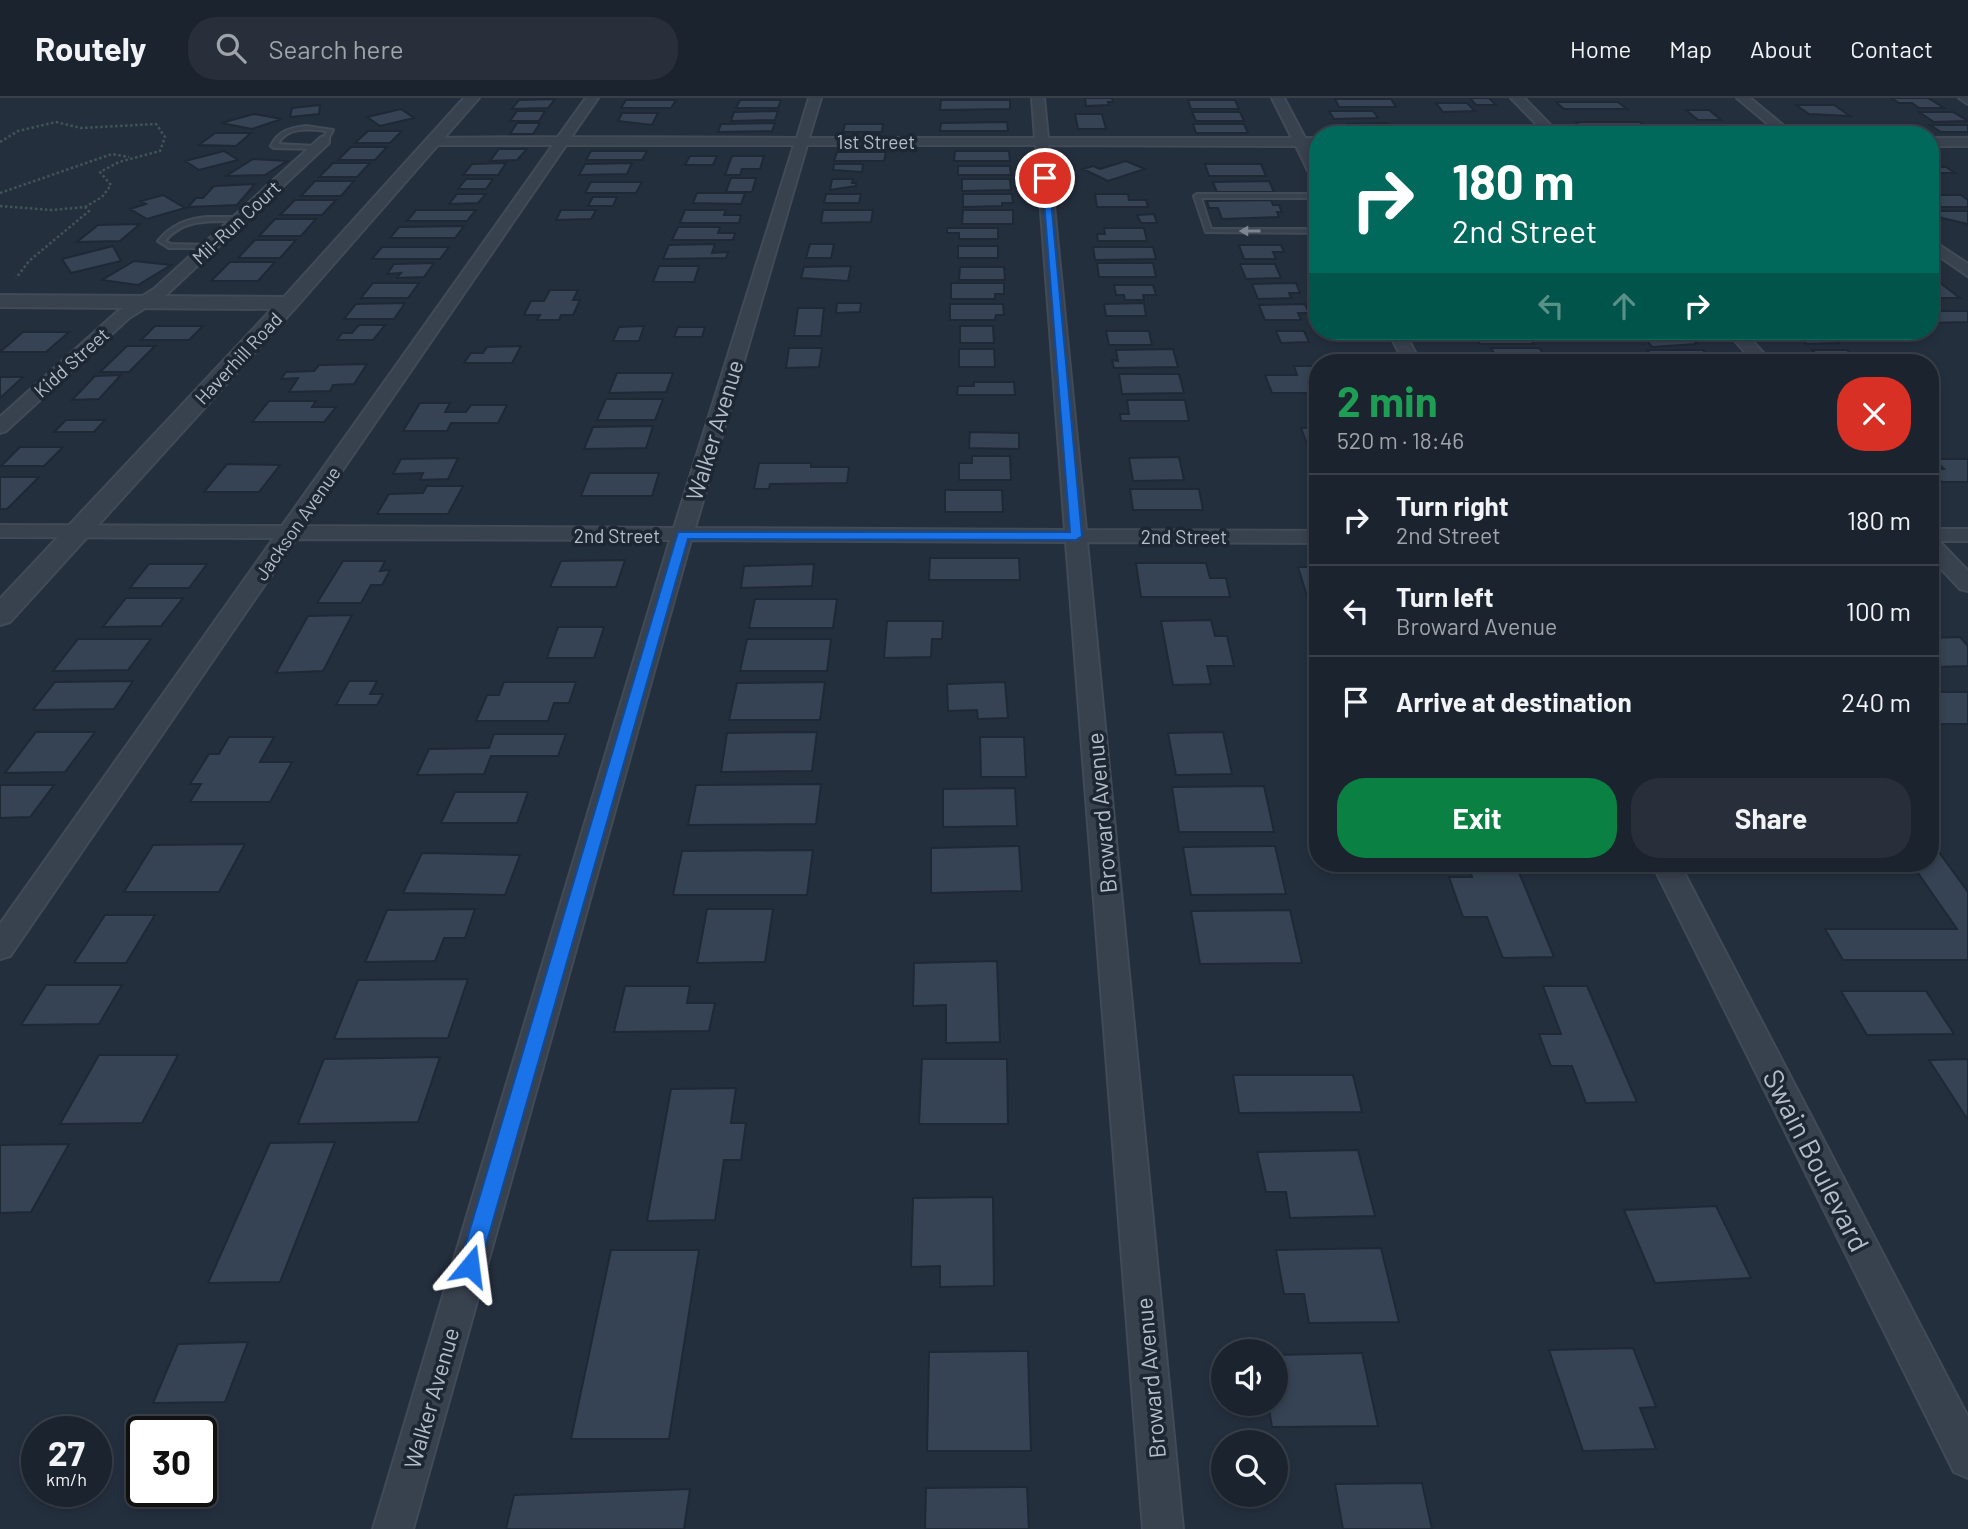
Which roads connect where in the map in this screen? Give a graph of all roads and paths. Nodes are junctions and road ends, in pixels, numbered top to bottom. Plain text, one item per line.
1 (472, 98) edge
2 (592, 98) edge
3 (815, 98) edge
4 (1038, 98) edge
5 (1278, 98) edge
6 (1517, 98) edge
7 (1742, 98) edge
8 (1545, 126) edge
9 (1778, 126) edge
10 (433, 141) junction
11 (562, 141) junction
12 (802, 141) junction
13 (0, 142) edge
14 (1042, 142) junction
15 (1300, 142) junction
16 (1309, 142) edge
17 (1939, 142) edge
18 (1968, 142) edge
19 (320, 144) junction
20 (133, 158) junction
21 (1309, 160) edge
22 (0, 192) edge
23 (1309, 195) edge
24 (0, 206) edge
25 (85, 207) junction
26 (239, 219) junction
27 (1309, 231) edge
28 (208, 247) junction
29 (1939, 250) edge
30 (1968, 271) edge
31 (4, 292) edge
32 (145, 302) junction
33 (289, 303) junction
34 (1742, 340) edge
35 (1756, 354) edge
36 (0, 427) edge
37 (0, 531) edge
38 (77, 533) junction
39 (290, 533) junction
40 (683, 535) junction
41 (1939, 535) edge
42 (1968, 535) edge
43 (1076, 536) junction
44 (1309, 537) edge
45 (1939, 553) edge
46 (1968, 584) edge
47 (0, 616) edge
48 (1671, 872) edge
49 (0, 947) edge
50 (1968, 1458) edge
51 (393, 1529) edge
52 (1163, 1529) edge

1 - 10 street, Haverhill Road
2 - 11 street, Jackson Avenue
3 - 12 street, Walker Avenue
4 - 14 street, Broward Avenue
5 - 15 street
6 - 8 street
7 - 9 street
10 - 11 street, 1st Street
10 - 33 street, Haverhill Road
11 - 12 street, 1st Street
11 - 39 street, Jackson Avenue
12 - 14 street, 1st Street
12 - 40 street, Walker Avenue
13 - 20 path
14 - 15 street, 1st Street
14 - 43 street, Broward Avenue
15 - 16 street, 1st Street
15 - 21 street
17 - 18 street
19 - 19 lane
19 - 26 street, Mil-Run Court
20 - 22 path
20 - 25 path
27 -> 23 lane
24 - 25 path
25 - 31 path
26 - 28 street, Mil-Run Court
26 - 28 lane
28 - 32 street, Mil-Run Court
29 - 30 street
31 - 32 street
32 - 33 street
32 - 36 street, Kidd Street
33 - 38 street, Haverhill Road
34 - 35 street
37 - 38 street, 2nd Street
38 - 39 street, 2nd Street
38 - 47 street, Haverhill Road
39 - 40 street, 2nd Street
39 - 49 street, Jackson Avenue
40 - 43 street, 2nd Street
40 - 51 street, Walker Avenue
41 - 42 street
43 - 44 street, 2nd Street
43 - 52 street, Broward Avenue
45 - 46 street
48 - 50 street, Swain Boulevard

